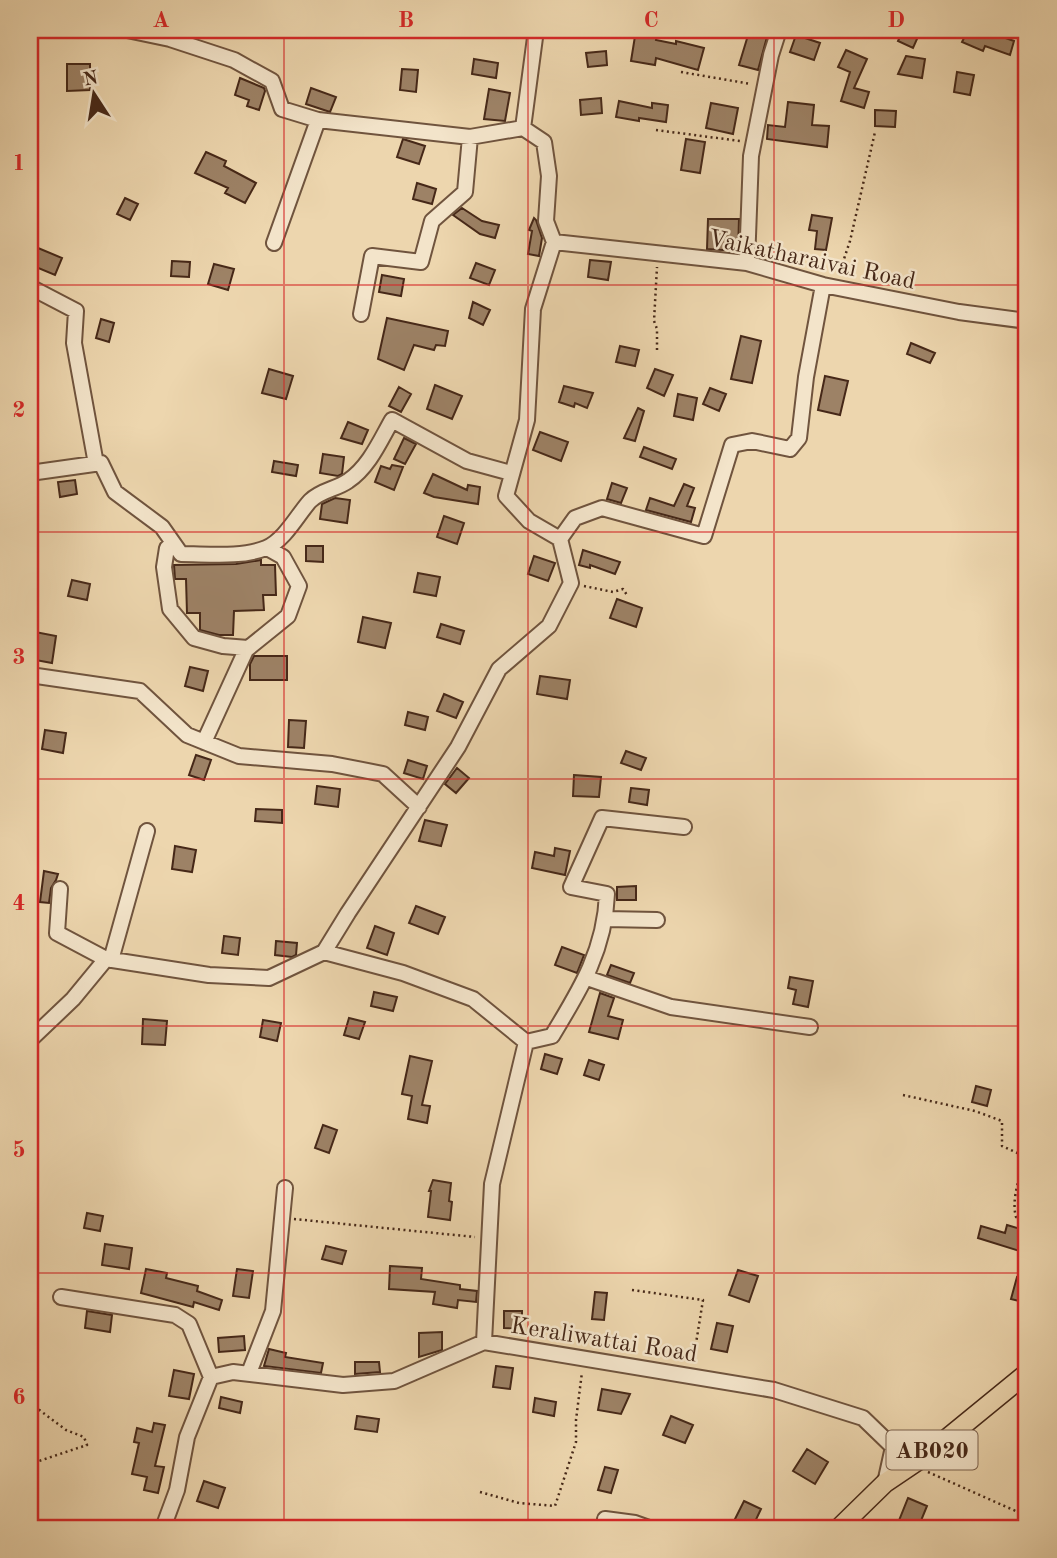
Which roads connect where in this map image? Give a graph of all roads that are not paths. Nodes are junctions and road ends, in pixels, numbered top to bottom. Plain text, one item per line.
1 (127, 30) edge
2 (536, 30) edge
3 (779, 30) edge
4 (318, 120) junction
5 (523, 128) junction
6 (470, 137) junction
7 (554, 242) junction
8 (274, 243) dead end
9 (747, 263) junction
10 (829, 286) junction
11 (30, 287) edge
12 (361, 314) dead end
13 (1027, 321) edge
14 (96, 464) junction
15 (511, 472) junction
16 (30, 473) edge
17 (560, 539) junction
18 (173, 544) junction
19 (267, 548) junction
20 (248, 648) junction
21 (30, 675) edge
22 (204, 742) junction
23 (419, 807) junction
24 (684, 827) dead end
25 (146, 831) dead end
26 (60, 889) dead end
27 (607, 919) junction
28 (657, 920) dead end
29 (324, 952) junction
30 (108, 960) junction
31 (587, 978) junction
32 (810, 1027) dead end
33 (30, 1040) edge
34 (526, 1042) junction
35 (285, 1188) dead end
36 (61, 1297) dead end
37 (484, 1342) junction
38 (249, 1373) junction
39 (1027, 1373) edge
40 (211, 1377) junction
41 (893, 1447) junction
42 (920, 1458) junction
43 (885, 1483) junction
44 (605, 1518) dead end
45 (163, 1528) edge
46 (649, 1528) edge
47 (839, 1528) edge

1 - 4 street
2 - 5 street
3 - 9 street
4 - 6 street
4 - 8 street
5 - 6 street
5 - 7 street
6 - 12 street
7 - 9 street, Vaikatharaivai Road
7 - 15 street
9 - 10 street, Vaikatharaivai Road
10 - 13 street, Vaikatharaivai Road
10 - 17 street
11 - 14 street
14 - 16 street
14 - 18 street
15 - 17 street
15 - 19 street
17 - 23 street
18 - 19 street
18 - 20 street
19 - 20 street
20 - 22 street
21 - 22 street
22 - 23 street
23 - 29 street
24 - 27 street
25 - 30 street
26 - 30 street
27 - 28 street
27 - 31 street
29 - 30 street
29 - 34 street
30 - 33 street
31 - 32 street
31 - 34 street
34 - 37 street, Keraliwattai Road
35 - 38 street
36 - 40 street
37 - 38 street
37 - 41 street, Keraliwattai Road
38 - 40 street
39 - 42 main road, AB020
40 - 45 street
41 - 42 street
41 - 43 street
42 - 43 main road, AB020
43 - 47 main road, AB020
44 - 46 street

